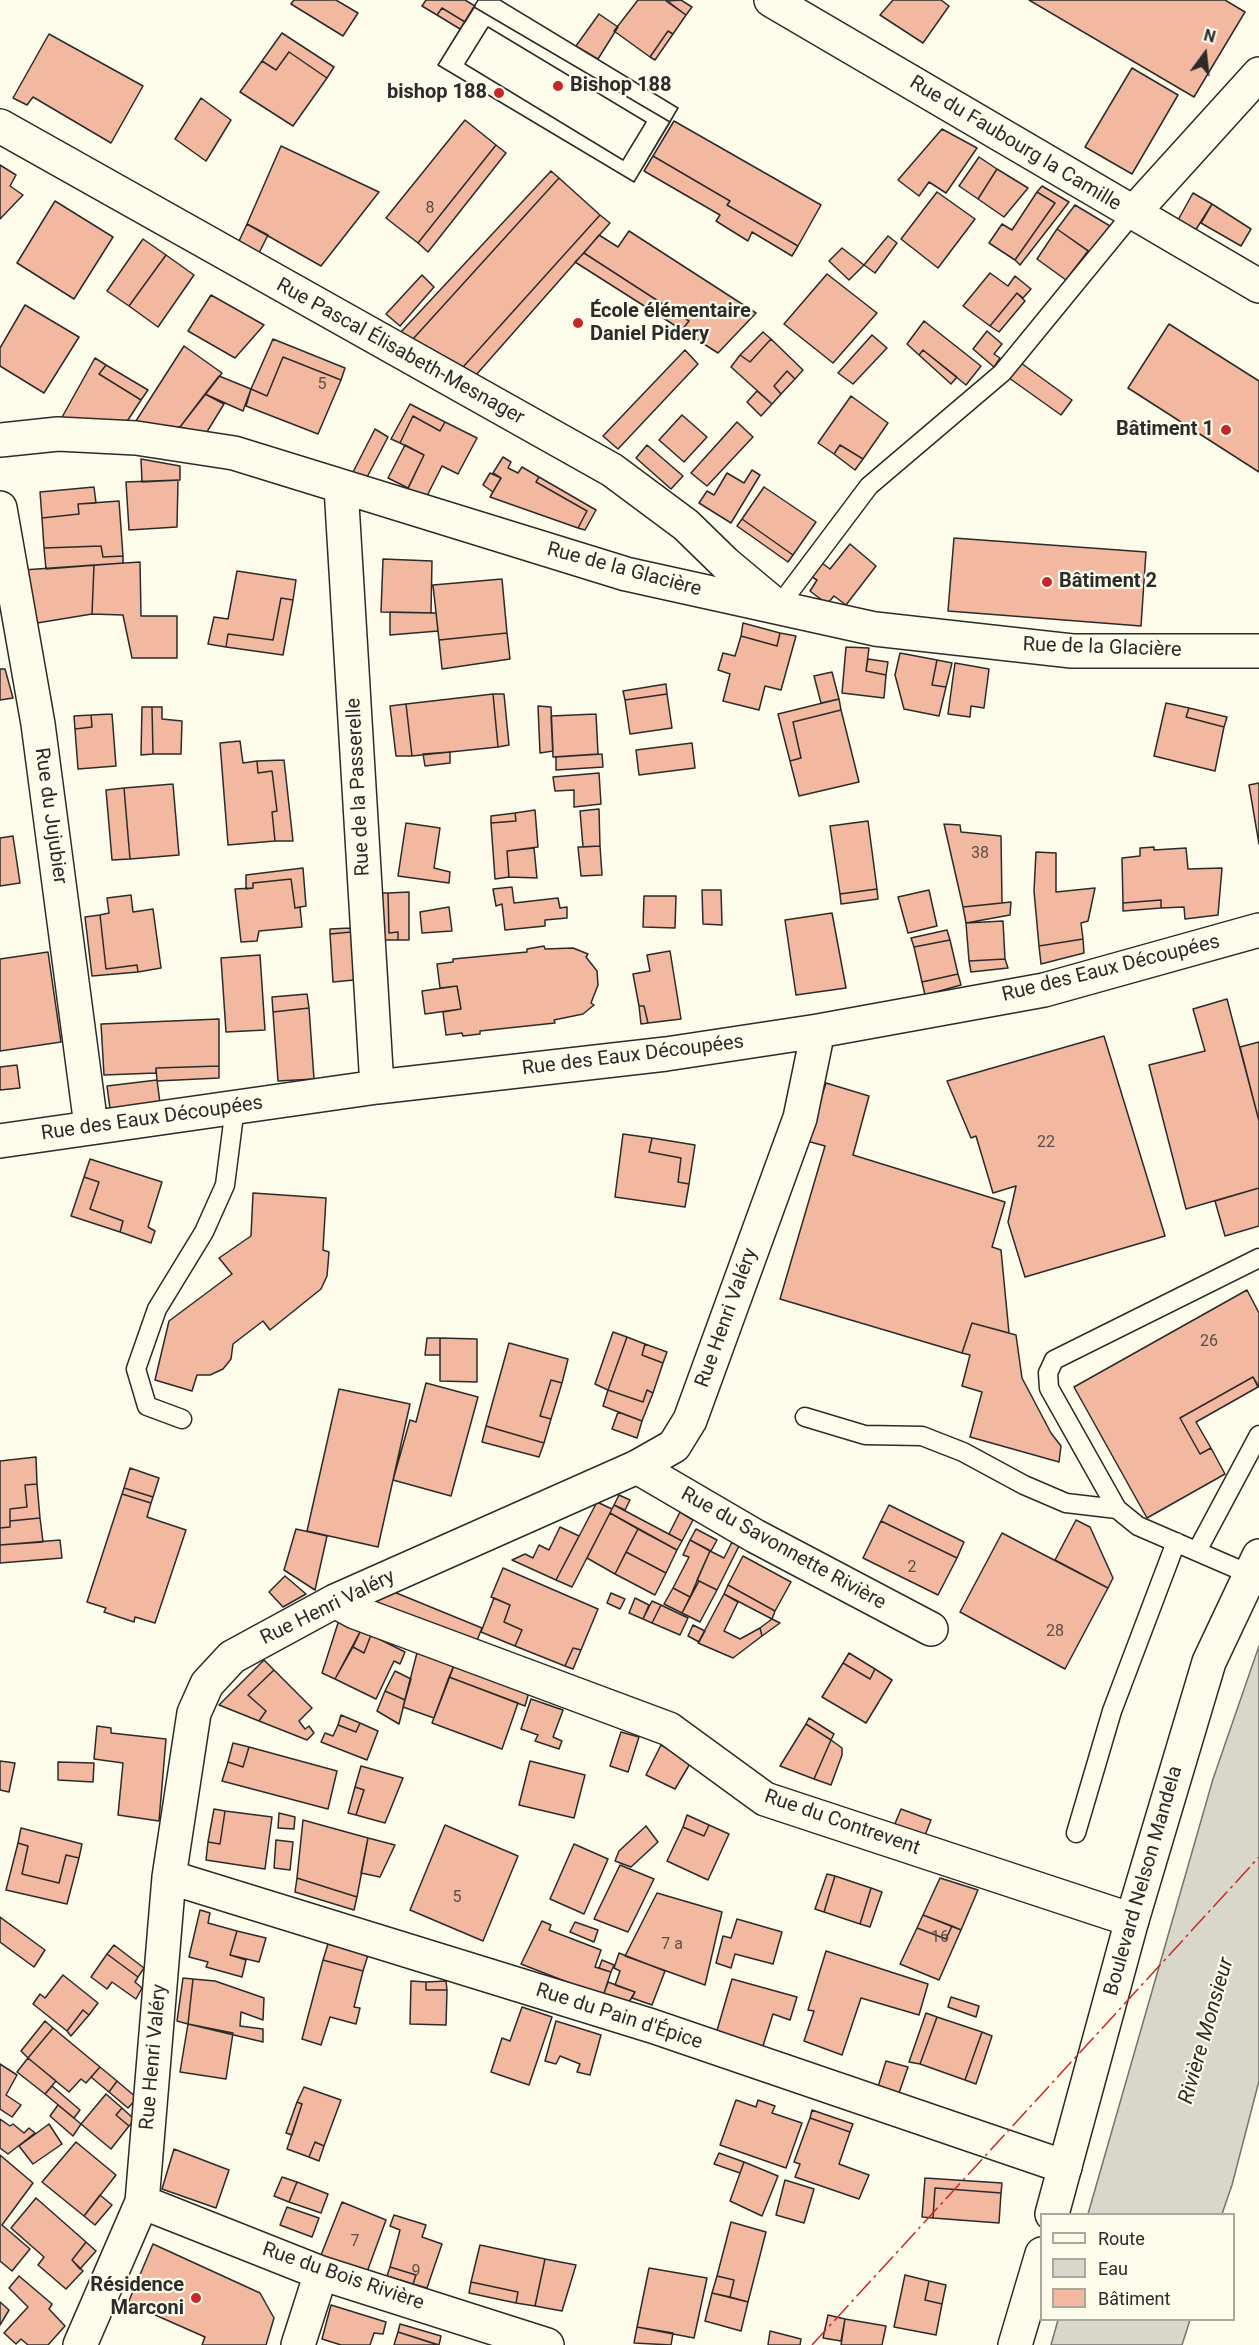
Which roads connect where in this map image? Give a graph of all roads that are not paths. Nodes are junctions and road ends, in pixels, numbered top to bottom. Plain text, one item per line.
1 (771, 0) edge
2 (1259, 75) edge
3 (0, 126) edge
4 (1133, 213) junction
5 (1259, 286) edge
6 (0, 440) edge
7 (341, 487) junction
8 (0, 508) edge
9 (778, 608) junction
10 (1259, 651) edge
11 (1259, 930) edge
12 (818, 1030) junction
13 (377, 1087) junction
14 (235, 1107) junction
15 (91, 1126) junction
16 (0, 1142) edge
17 (1259, 1258) edge
18 (804, 1417) dead end
19 (182, 1419) dead end
20 (1259, 1435) edge
21 (637, 1467) junction
22 (1117, 1509) junction
23 (1176, 1542) junction
24 (1197, 1551) junction
25 (1254, 1565) edge
26 (335, 1601) junction
27 (931, 1629) dead end
28 (1076, 1833) dead end
29 (169, 1877) junction
30 (1132, 1920) junction
31 (1065, 2167) junction
32 (142, 2202) junction
33 (1052, 2213) edge
34 (1040, 2258) edge
35 (321, 2273) junction
36 (80, 2345) edge
37 (298, 2345) edge
38 (547, 2345) edge
39 (1015, 2345) edge

1 - 4 street, Rue du Faubourg la Camille
2 - 4 street
3 - 9 street, Rue Pascal Élisabeth-Mesnager
4 - 5 street, Rue du Faubourg la Camille
4 - 9 lane
6 - 7 street, Rue de la Glacière
7 - 9 street, Rue de la Glacière
7 - 13 street, Rue de la Passerelle
8 - 15 street, Rue du Jujubier
9 - 10 street, Rue de la Glacière
11 - 12 street, Rue des Eaux Découpées
12 - 13 street, Rue des Eaux Découpées
12 - 21 street, Rue Henri Valéry
13 - 14 street, Rue des Eaux Découpées
14 - 15 street, Rue des Eaux Découpées
14 - 19 lane
15 - 16 street, Rue des Eaux Découpées
17 - 22 lane
18 - 22 lane
20 - 24 lane
21 - 26 street, Rue Henri Valéry
21 - 27 street, Rue du Savonnette Rivière
22 - 23 lane
23 - 24 lane
23 - 28 lane
24 - 25 lane
25 - 30 street, Boulevard Nelson Mandela
26 - 29 street, Rue Henri Valéry
26 - 30 street, Rue du Contrevent
29 - 31 street, Rue du Pain d'Épice
29 - 32 street, Rue Henri Valéry
30 - 31 street, Boulevard Nelson Mandela
31 - 33 street, Boulevard Nelson Mandela
32 - 35 street, Rue du Bois Rivière
32 - 36 street, Rue Henri Valéry
34 - 39 street
35 - 37 street
35 - 38 street, Rue du Bois Rivière

